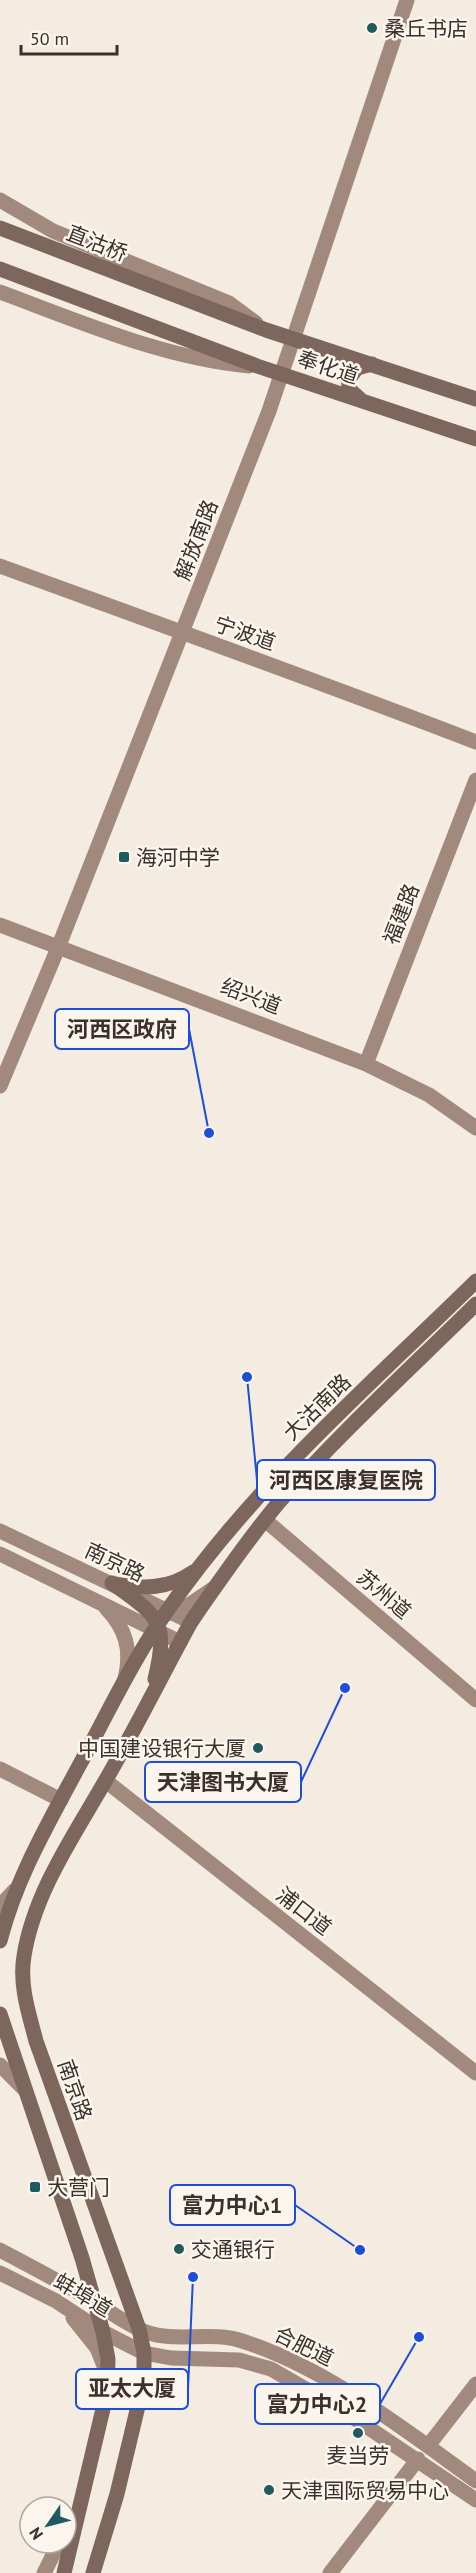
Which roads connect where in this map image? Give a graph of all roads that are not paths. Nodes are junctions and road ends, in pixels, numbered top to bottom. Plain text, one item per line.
1 (407, 0) edge
2 (0, 200) edge
3 (0, 228) edge
4 (0, 269) edge
5 (0, 292) edge
6 (179, 298) joint
7 (266, 330) junction
8 (295, 340) junction
9 (372, 364) junction
10 (257, 366) junction
11 (283, 374) junction
12 (476, 399) edge
13 (363, 401) junction
14 (476, 439) edge
15 (0, 566) edge
16 (182, 633) junction
17 (476, 742) edge
18 (476, 780) edge
19 (0, 925) edge
20 (58, 948) junction
21 (366, 1064) junction
22 (0, 1086) edge
23 (476, 1128) edge
24 (476, 1281) edge
25 (476, 1305) edge
26 (265, 1520) junction
27 (0, 1531) edge
28 (0, 1554) edge
29 (200, 1566) junction
30 (112, 1583) junction
31 (217, 1586) junction
32 (99, 1602) junction
33 (162, 1619) junction
34 (191, 1622) junction
35 (180, 1642) junction
36 (123, 1685) junction
37 (150, 1700) junction
38 (476, 1700) edge
39 (0, 1769) edge
40 (106, 1781) junction
41 (61, 1800) junction
42 (15, 1890) junction
43 (0, 1906) edge
44 (0, 1941) edge
45 (0, 2014) edge
46 (0, 2065) edge
47 (476, 2073) edge
48 (25, 2090) junction
49 (0, 2250) edge
50 (0, 2274) edge
51 (56, 2301) junction
52 (94, 2301) junction
53 (139, 2329) junction
54 (103, 2331) junction
55 (144, 2353) junction
56 (108, 2382) junction
57 (476, 2384) edge
58 (428, 2446) junction
59 (418, 2459) junction
60 (476, 2481) edge
61 (476, 2499) edge
62 (81, 2502) junction
63 (78, 2508) edge
64 (53, 2555) edge
65 (44, 2573) edge
66 (64, 2573) edge
67 (93, 2573) edge
68 (330, 2573) edge

1 - 8 street, 解放南路
2 - 7 street
3 - 6 main road, 直沽桥
4 - 10 main road, 奉化道
5 - 10 street
6 - 7 main road, 奉化道
7 - 8 main road, 奉化道
8 - 9 main road, 奉化道
8 - 11 street, 解放南路
9 - 12 main road, 奉化道
9 - 13 main road
10 - 11 main road, 奉化道
11 - 13 main road, 奉化道
11 - 16 street, 解放南路
13 - 14 main road, 奉化道
15 - 16 street, 宁波道
16 - 17 street, 宁波道
16 - 20 street, 解放南路
18 - 21 street, 福建路
19 - 20 street, 绍兴道
20 - 21 street, 绍兴道
20 - 22 street, 解放南路
21 - 23 street, 绍兴道
24 - 29 main road, 大沽南路
25 - 26 main road, 大沽南路
26 - 31 main road, 大沽南路
26 - 38 street, 苏州道
27 - 30 street, 南京路
28 - 32 street, 南京路
29 - 30 main road
29 - 33 main road, 大沽南路
30 - 33 street, 南京路
31 - 33 street
31 - 34 main road, 大沽南路
32 - 33 street, 南京路
32 - 36 street
33 - 34 street, 南京路
33 - 35 street, 南京路
33 - 36 main road
33 - 37 main road
34 - 35 main road, 南京路
35 - 37 main road, 南京路
36 - 41 main road
37 - 40 main road, 南京路
39 - 41 street
40 - 47 street, 浦口道
40 - 53 main road, 南京路
41 - 42 main road
42 - 43 street
42 - 44 main road
45 - 48 main road
46 - 48 street
48 - 52 main road
49 - 52 street, 蚌埠道
50 - 51 street, 蚌埠道
51 - 54 street, 蚌埠道
51 - 56 street
52 - 53 street, 合肥道
52 - 54 main road
53 - 55 main road, 南京路
53 - 58 street, 合肥道
54 - 55 street, 蚌埠道
54 - 56 main road
55 - 59 street, 合肥道
55 - 67 main road, 南京路
56 - 62 main road
57 - 58 street
58 - 60 street, 合肥道
59 - 61 street, 合肥道
59 - 68 street
62 - 63 street
62 - 66 main road
64 - 65 street

